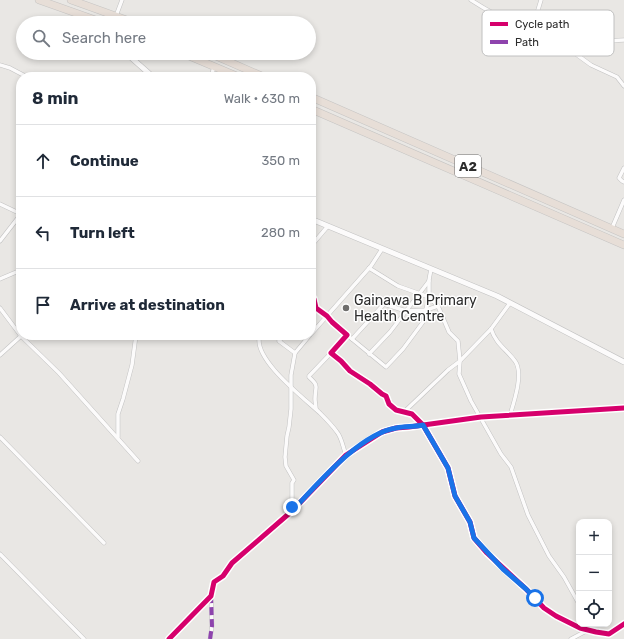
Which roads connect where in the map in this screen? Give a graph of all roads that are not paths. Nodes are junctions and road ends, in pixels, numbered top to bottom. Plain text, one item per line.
1 (39, 0) edge
2 (71, 0) edge
3 (122, 0) edge
4 (471, 0) edge
5 (541, 0) edge
6 (488, 10) edge
7 (538, 10) edge
8 (81, 16) edge
9 (116, 16) joint
10 (614, 40) edge
11 (624, 40) edge
12 (578, 56) edge
13 (134, 60) edge
14 (198, 60) edge
15 (225, 60) edge
16 (0, 65) edge
17 (214, 67) junction
18 (18, 72) edge
19 (147, 72) edge
20 (212, 72) edge
21 (226, 72) edge
22 (253, 72) edge
23 (624, 86) edge
24 (316, 99) edge
25 (316, 111) edge
26 (624, 168) edge
27 (624, 182) edge
28 (624, 200) edge
29 (0, 204) edge
30 (16, 212) edge
31 (16, 220) edge
32 (316, 221) edge
33 (328, 226) junction
34 (612, 228) junction
35 (624, 234) edge
36 (316, 240) edge
37 (0, 241) edge
38 (624, 245) edge
39 (382, 249) junction
40 (369, 268) junction
41 (431, 269) junction
42 (16, 272) edge
43 (0, 279) edge
44 (429, 280) junction
45 (419, 294) junction
46 (429, 297) junction
47 (510, 303) junction
48 (438, 306) junction
49 (0, 308) edge
50 (316, 308) edge
51 (426, 310) junction
52 (406, 311) junction
53 (327, 316) junction
54 (316, 328) edge
55 (16, 329) edge
56 (491, 329) junction
57 (346, 335) junction
58 (352, 339) junction
59 (17, 340) edge
60 (25, 340) edge
61 (135, 340) edge
62 (260, 340) edge
63 (280, 340) edge
64 (305, 340) edge
65 (295, 353) junction
66 (331, 353) junction
67 (369, 354) junction
68 (0, 355) edge
69 (460, 361) junction
70 (624, 362) edge
71 (290, 386) junction
72 (624, 408) edge
73 (316, 409) junction
74 (404, 412) junction
75 (510, 415) junction
76 (481, 417) junction
77 (423, 425) junction
78 (0, 437) edge
79 (118, 438) junction
80 (346, 455) junction
81 (138, 461) dead end
82 (292, 511) junction
83 (104, 543) dead end
84 (0, 554) edge
85 (211, 596) junction
86 (576, 599) edge
87 (624, 624) edge
88 (588, 627) edge
89 (588, 630) junction
90 (84, 639) edge
91 (169, 639) edge
92 (210, 639) edge
93 (571, 639) edge

1 - 8 highway
2 - 9 highway
3 - 9 street
4 - 6 street
5 - 7 street
10 - 11 street
12 - 23 street
13 - 19 street
14 - 17 highway
15 - 22 highway
16 - 18 street
17 - 20 street
17 - 21 highway
24 - 34 highway, A2
25 - 38 highway, A2
26 - 27 street
28 - 34 street
29 - 30 street
31 - 37 street
32 - 33 street
33 - 36 street
33 - 39 street
34 - 35 highway, A2
39 - 40 street
39 - 41 street
40 - 45 street
40 - 53 street
41 - 44 street
41 - 47 street
42 - 43 street
44 - 45 street
44 - 46 street
45 - 46 street
45 - 52 street
46 - 48 street
46 - 51 street
47 - 56 street
47 - 70 street
48 - 51 street
48 - 69 street
49 - 55 street
50 - 53 street
51 - 52 street
51 - 67 street
52 - 58 street
52 - 67 street
53 - 54 street
53 - 57 street
56 - 69 street
56 - 75 street
57 - 58 street
57 - 66 street
58 - 67 street
59 - 68 street
60 - 79 street
61 - 79 street
62 - 71 street
63 - 65 street
64 - 65 street
65 - 71 street
66 - 73 street
66 - 74 street
69 - 74 street
69 - 76 street
71 - 73 street
71 - 82 street
72 - 75 street
73 - 80 street
74 - 77 street
75 - 76 street
76 - 77 street
76 - 86 street
77 - 80 street
77 - 89 street
78 - 83 street
79 - 81 street
80 - 82 street
82 - 85 street
84 - 90 street
85 - 91 street
85 - 92 street
87 - 89 street
88 - 89 street
89 - 93 street

